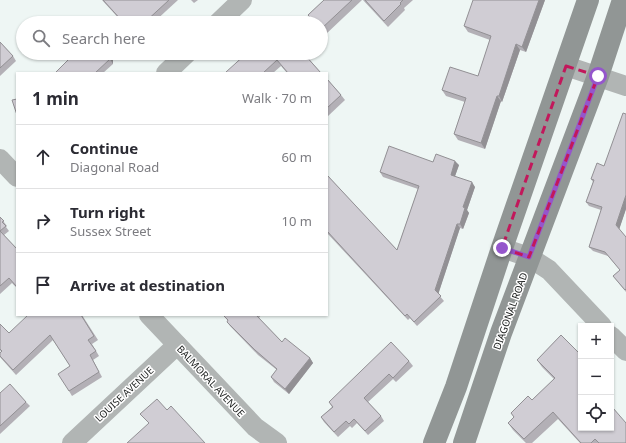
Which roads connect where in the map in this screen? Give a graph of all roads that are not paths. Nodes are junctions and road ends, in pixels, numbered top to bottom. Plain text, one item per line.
1 (242, 0) edge
2 (588, 0) edge
3 (623, 0) edge
4 (225, 16) edge
5 (180, 60) edge
6 (566, 66) junction
7 (167, 72) edge
8 (598, 76) junction
9 (626, 86) edge
10 (0, 159) edge
11 (16, 176) edge
12 (502, 248) junction
13 (529, 257) junction
14 (150, 316) edge
15 (599, 323) edge
16 (614, 339) edge
17 (177, 345) junction
18 (626, 352) edge
19 (72, 443) edge
20 (277, 443) edge
21 (434, 443) edge
22 (464, 443) edge

1 - 4 street
2 - 6 main road
3 - 8 main road, DIAGONAL ROAD
5 - 7 street
6 - 8 street
6 - 12 main road
8 - 9 street
8 - 13 main road, DIAGONAL ROAD
10 - 11 street
12 - 13 street
12 - 21 main road
13 - 15 street
13 - 22 main road, DIAGONAL ROAD
14 - 17 street, BALMORAL AVENUE
16 - 18 street
17 - 19 street, LOUISE AVENUE
17 - 20 street, BALMORAL AVENUE

